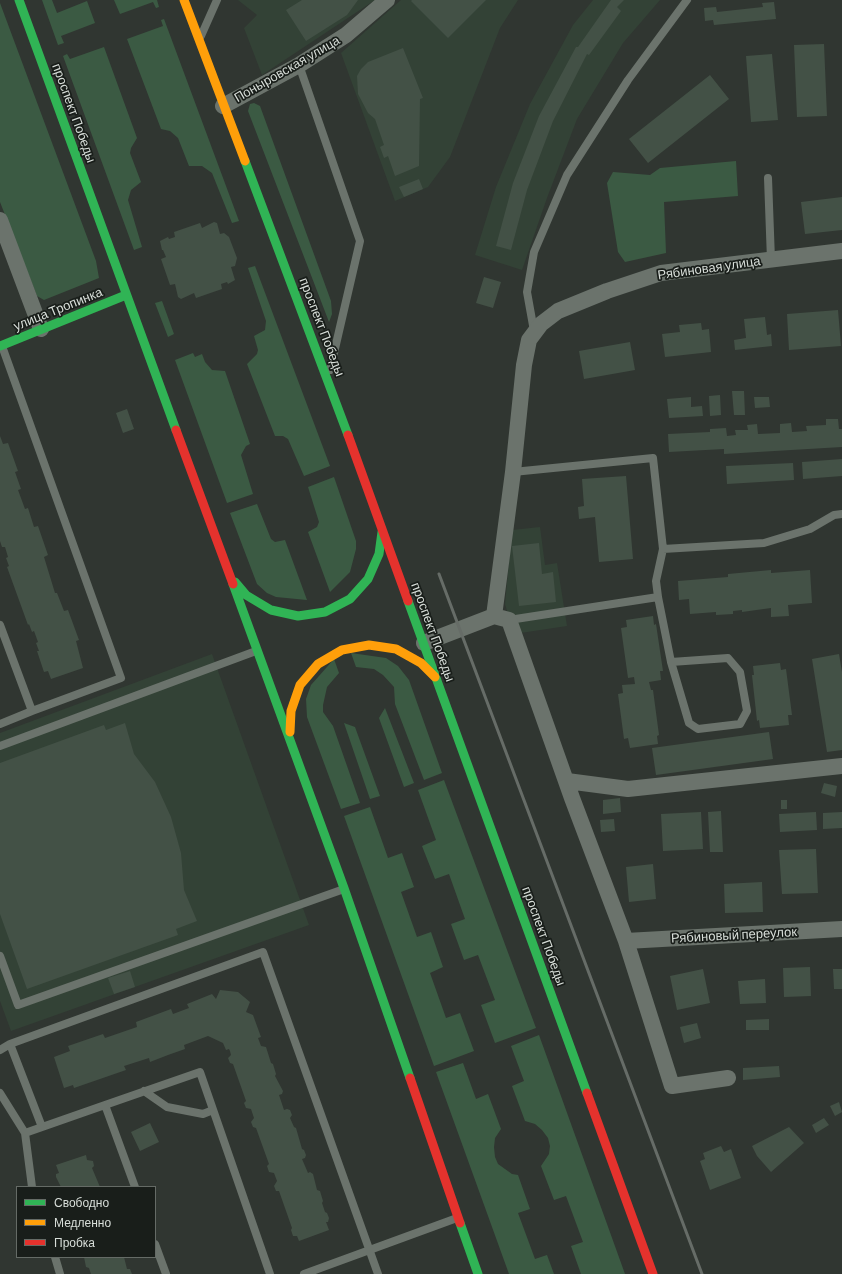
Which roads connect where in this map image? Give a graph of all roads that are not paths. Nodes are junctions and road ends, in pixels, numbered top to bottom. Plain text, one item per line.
1 (19, 0) edge
2 (184, 0) edge
3 (217, 0) edge
4 (387, 0) edge
5 (687, 0) edge
6 (199, 42) junction
7 (299, 64) junction
8 (223, 106) junction
9 (768, 178) dead end
10 (0, 220) edge
11 (842, 251) edge
12 (771, 260) junction
13 (126, 295) junction
14 (41, 329) junction
15 (534, 332) junction
16 (1, 346) edge
17 (328, 381) junction
18 (513, 472) junction
19 (842, 514) edge
20 (382, 528) junction
21 (663, 549) junction
22 (230, 576) junction
23 (658, 597) junction
24 (502, 618) junction
25 (0, 625) edge
26 (424, 643) junction
27 (258, 651) junction
28 (671, 662) junction
29 (438, 681) junction
30 (32, 711) junction
31 (0, 724) edge
32 (290, 739) junction
33 (0, 746) edge
34 (842, 766) edge
35 (566, 781) junction
36 (344, 888) junction
37 (842, 929) edge
38 (626, 941) junction
39 (0, 956) edge
40 (10, 1044) junction
41 (0, 1050) edge
42 (728, 1078) dead end
43 (144, 1092) junction
44 (0, 1094) edge
45 (105, 1105) junction
46 (213, 1110) junction
47 (42, 1127) junction
48 (25, 1133) junction
49 (32, 1186) edge
50 (135, 1186) edge
51 (457, 1217) junction
52 (156, 1247) edge
53 (369, 1250) junction
54 (55, 1258) edge
55 (60, 1274) edge
56 (166, 1274) edge
57 (270, 1274) edge
58 (304, 1274) edge
59 (378, 1274) edge
60 (478, 1274) edge
61 (653, 1274) edge

1 - 13 main road, проспект Победы
2 - 6 main road, проспект Победы
3 - 6 lane
4 - 7 street, Поныровская улица
5 - 15 lane
6 - 8 main road, проспект Победы
7 - 8 street, Поныровская улица
7 - 17 lane
8 - 17 main road, проспект Победы
9 - 12 lane
10 - 14 street
11 - 12 street, Рябиновая улица
12 - 15 street, Рябиновая улица
13 - 14 main road, улица Тропинка
13 - 22 main road, проспект Победы
14 - 16 main road, улица Тропинка
15 - 18 street
16 - 30 lane
17 - 20 main road, проспект Победы
18 - 21 lane
18 - 24 street
19 - 21 lane
20 - 22 main road
20 - 26 main road, проспект Победы
21 - 23 lane
22 - 27 main road, проспект Победы
23 - 24 lane
23 - 28 lane
24 - 26 street
24 - 35 street
25 - 30 lane
26 - 29 main road, проспект Победы
27 - 32 main road, проспект Победы
27 - 33 lane
28 - 28 lane
29 - 32 main road
29 - 61 main road, проспект Победы
30 - 31 lane
32 - 36 main road, проспект Победы
34 - 35 street
35 - 38 street
36 - 39 lane
36 - 51 main road, проспект Победы
37 - 38 street, Рябиновый переулок
38 - 42 street
40 - 41 lane
40 - 47 lane
40 - 53 lane
43 - 45 lane
43 - 46 lane
43 - 46 lane
44 - 48 lane
45 - 47 lane
45 - 50 lane
46 - 57 lane
47 - 48 lane
48 - 49 lane
51 - 53 lane
51 - 60 main road, проспект Победы
52 - 56 lane
53 - 58 lane
53 - 59 lane
54 - 55 lane

